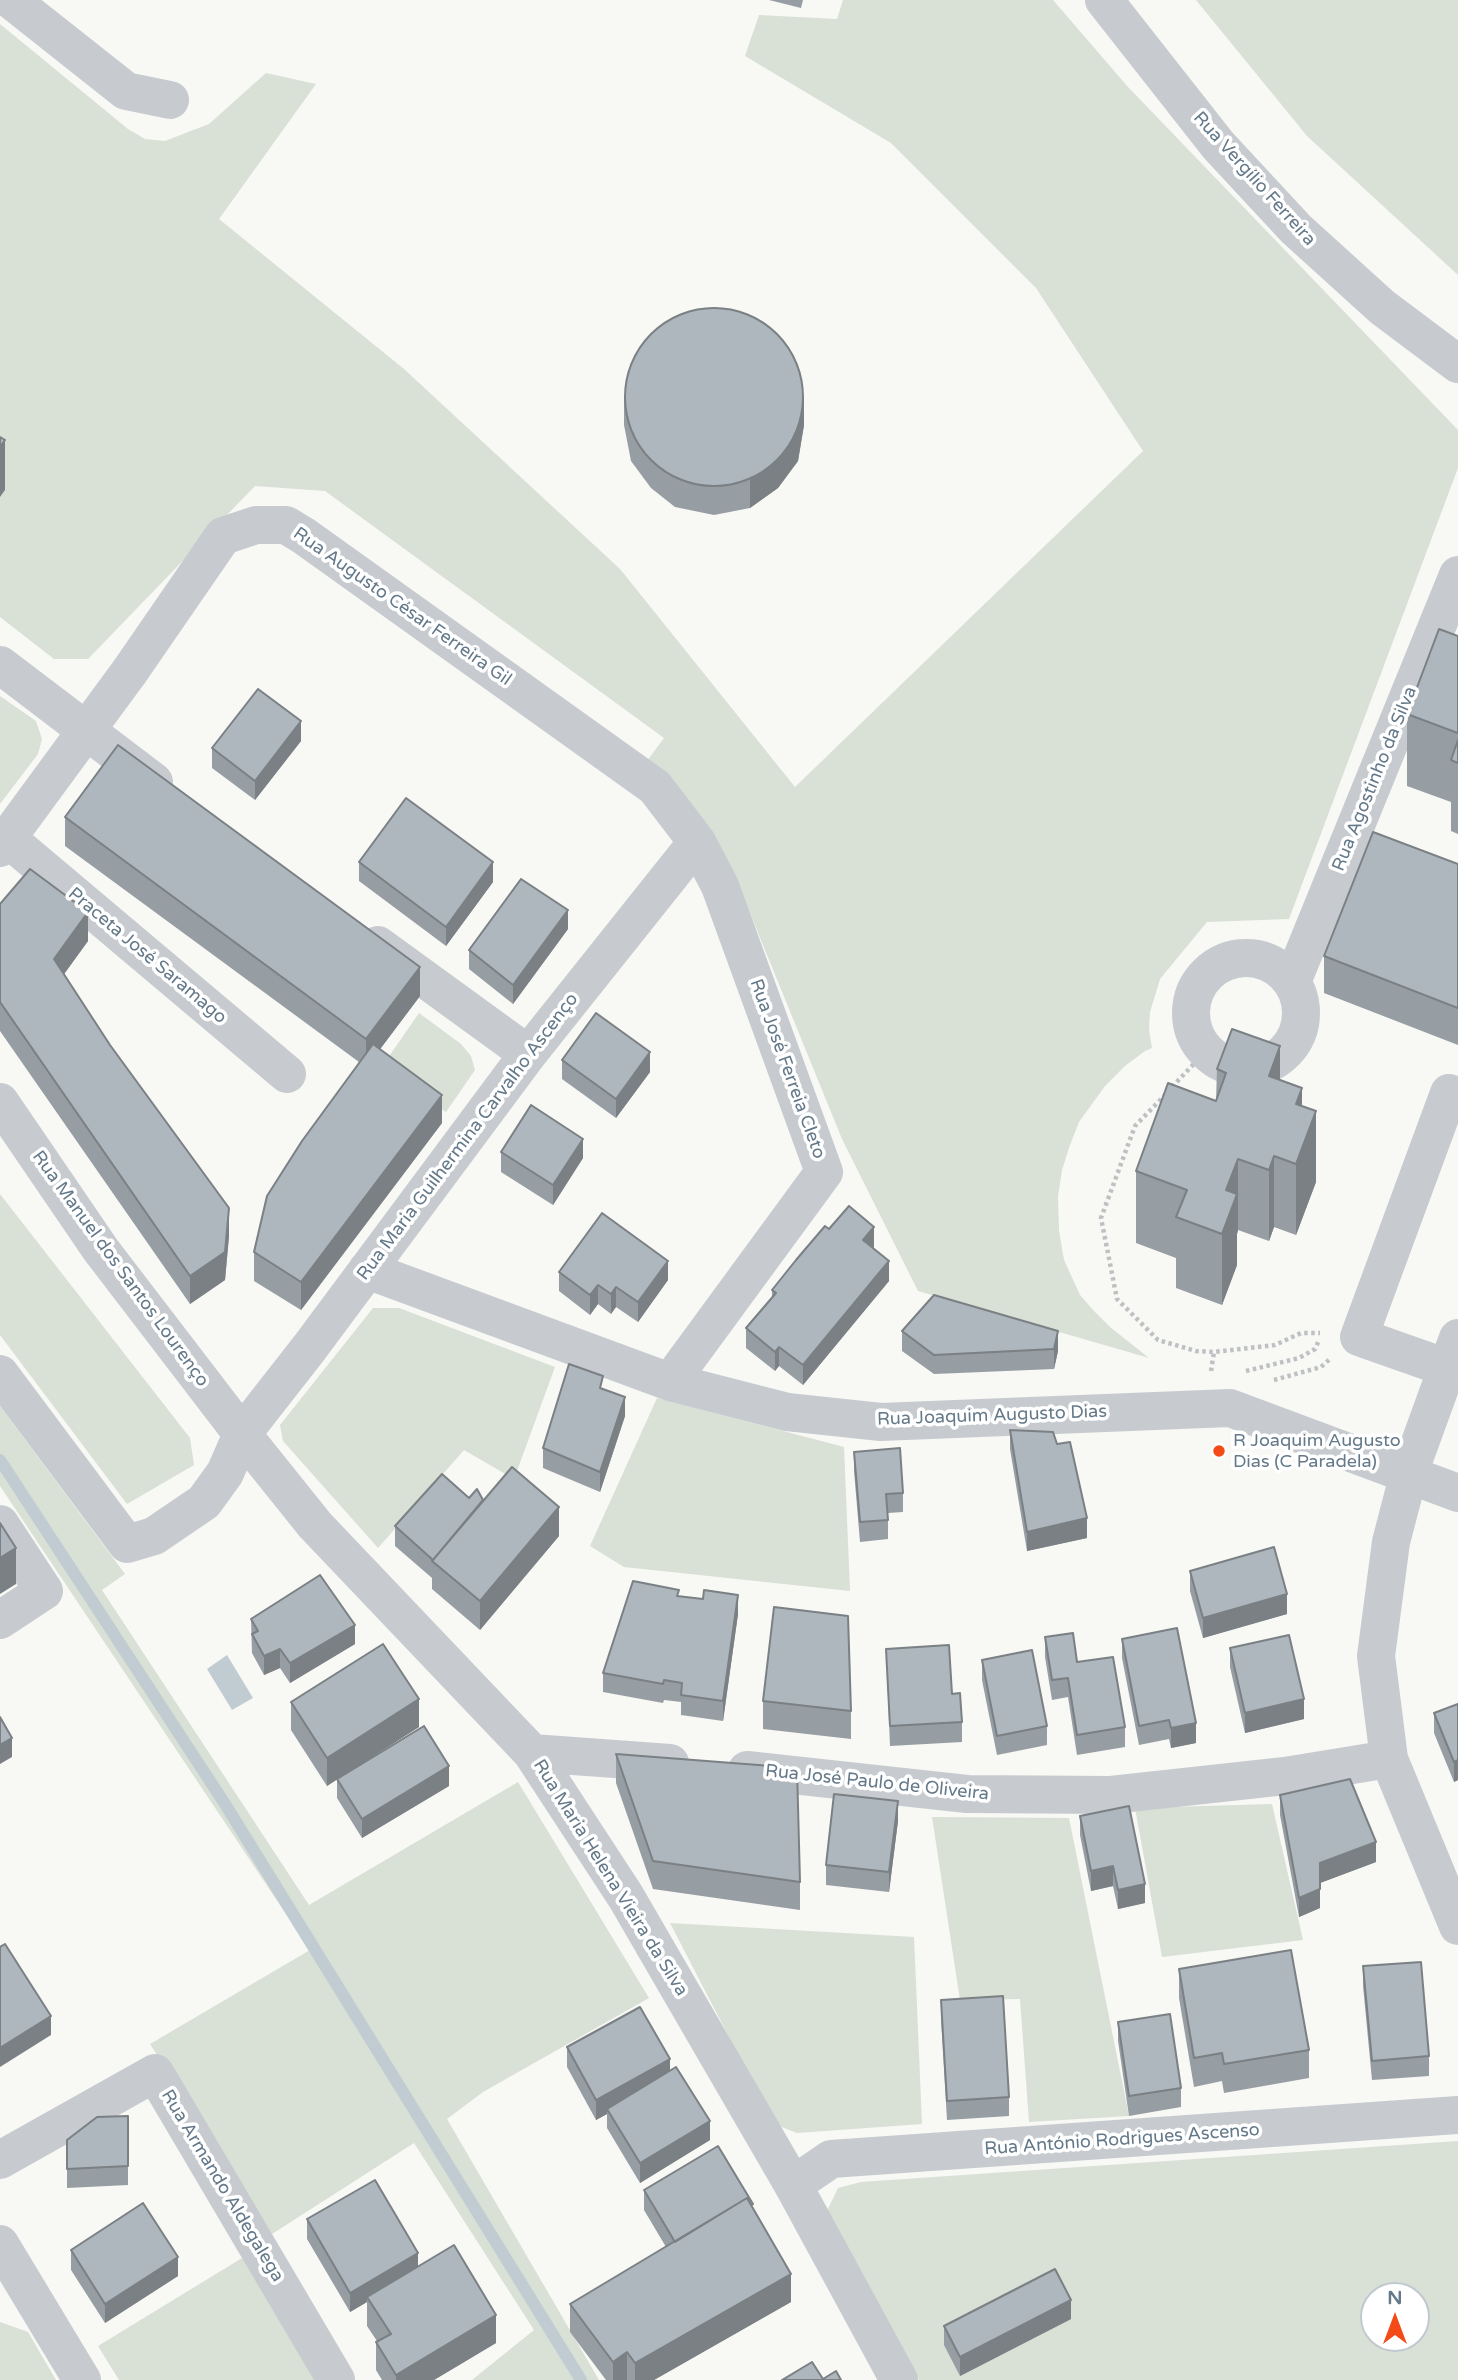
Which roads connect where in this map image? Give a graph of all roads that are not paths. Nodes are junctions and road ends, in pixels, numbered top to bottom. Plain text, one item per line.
1 (11, 0) edge
2 (1104, 0) edge
3 (170, 100) dead end
4 (1458, 364) edge
5 (1458, 575) edge
6 (0, 665) edge
7 (86, 729) junction
8 (185, 804) edge
9 (697, 842) junction
10 (4, 843) edge
11 (351, 925) edge
12 (1292, 982) junction
13 (528, 1054) junction
14 (287, 1074) dead end
15 (1458, 1096) edge
16 (0, 1102) edge
17 (367, 1270) junction
18 (1452, 1353) edge
19 (0, 1374) edge
20 (670, 1382) junction
21 (242, 1434) junction
22 (1409, 1473) junction
23 (1458, 1493) edge
24 (0, 1524) edge
25 (0, 1620) edge
26 (532, 1752) junction
27 (1389, 1759) junction
28 (1458, 1926) edge
29 (1458, 2115) edge
30 (0, 2160) edge
31 (793, 2185) junction
32 (6, 2268) edge
33 (82, 2380) edge
34 (336, 2380) edge
35 (899, 2380) edge

1 - 3 street
2 - 4 street, Rua Vergílio Ferreira
5 - 12 street, Rua Agostinho da Silva
6 - 7 street
7 - 8 street
7 - 9 street, Rua Augusto César Ferreira Gil
7 - 10 street, Rua Augusto César Ferreira Gil
9 - 13 street, Rua Maria Guilhermina Carvalho Ascenço
9 - 20 street, Rua José Ferreia Cleto
10 - 14 street, Praceta José Saramago
11 - 13 street
12 - 12 street
13 - 17 street, Rua Maria Guilhermina Carvalho Ascenço
15 - 18 street
16 - 21 street, Rua Manuel dos Santos Lourenço
17 - 20 street, Rua Joaquim Augusto Dias
17 - 21 street, Rua Maria Guilhermina Carvalho Ascenço
18 - 22 street
19 - 21 street, Rua Maria Guilhermina Carvalho Ascenço
20 - 22 street, Rua Joaquim Augusto Dias
21 - 26 street, Rua Maria Helena Vieira da Silva
22 - 23 street, Rua Joaquim Augusto Dias
22 - 27 street
24 - 25 street
26 - 27 street, Rua José Paulo de Oliveira
26 - 31 street, Rua Maria Helena Vieira da Silva
27 - 28 street
29 - 31 street, Rua António Rodrigues Ascenso
30 - 34 street, Rua Armando Aldegalega
31 - 35 street, Rua Maria Helena Vieira da Silva
32 - 33 street

